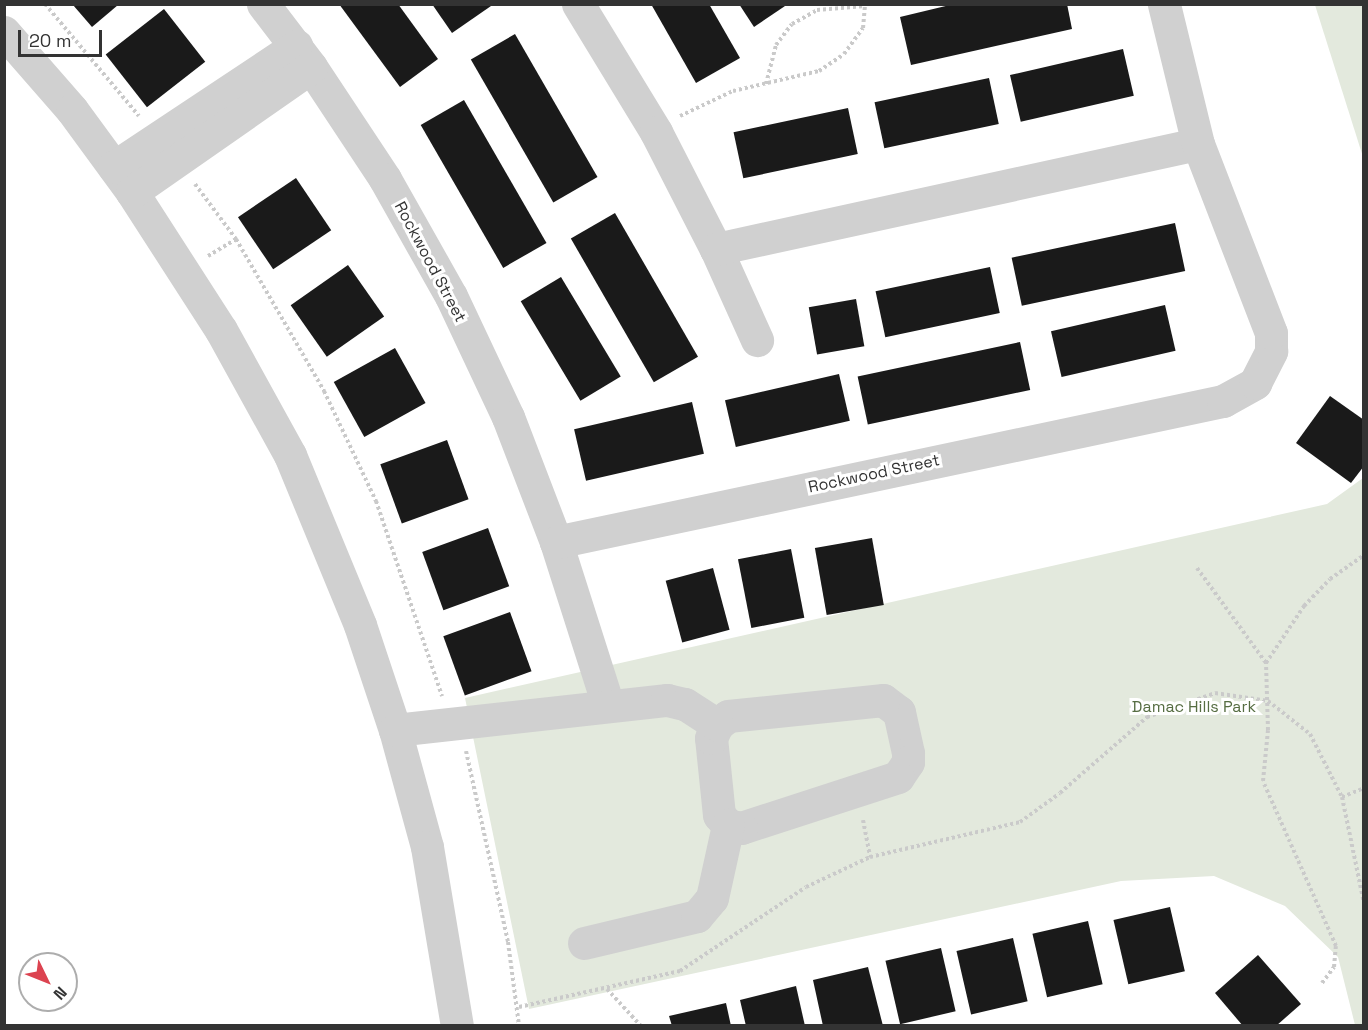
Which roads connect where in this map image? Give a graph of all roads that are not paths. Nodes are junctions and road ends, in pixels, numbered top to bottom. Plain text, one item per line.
1 (263, 4) edge
2 (578, 4) edge
3 (1164, 4) edge
4 (4, 32) edge
5 (303, 57) junction
6 (1198, 144) junction
7 (123, 180) junction
8 (716, 249) junction
9 (757, 340) dead end
10 (556, 542) junction
11 (608, 705) junction
12 (717, 725) junction
13 (395, 730) junction
14 (728, 825) junction
15 (584, 943) dead end
16 (457, 1026) edge

1 - 5 street, Rockwood Street
2 - 8 street
3 - 6 street, Rockwood Street
4 - 7 street
5 - 7 street
5 - 10 street, Rockwood Street
6 - 8 street
6 - 10 street, Rockwood Street
7 - 13 street
8 - 9 street
10 - 11 street, Rockwood Street
11 - 12 street
11 - 13 street
12 - 14 street
12 - 14 street
13 - 16 street
14 - 15 street

